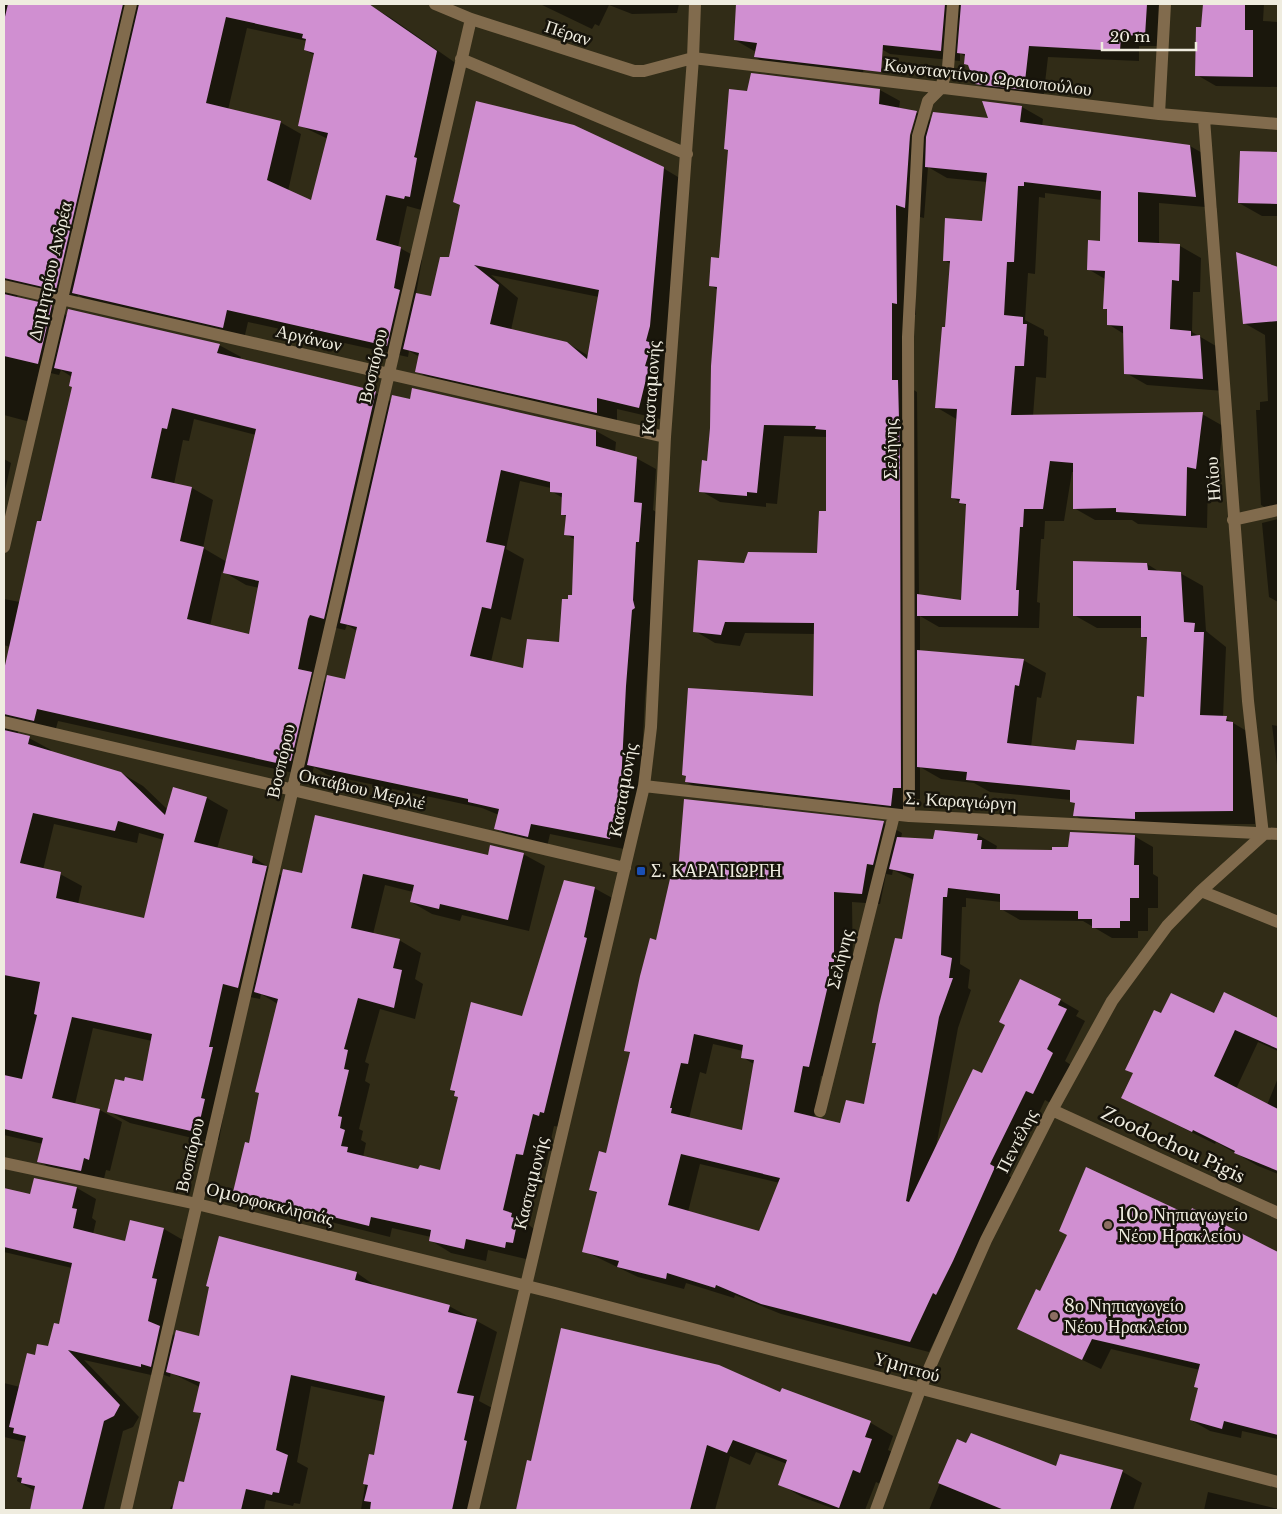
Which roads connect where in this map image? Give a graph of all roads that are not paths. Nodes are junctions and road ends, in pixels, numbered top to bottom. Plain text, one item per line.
1 (130, 4) edge
2 (435, 4) edge
3 (695, 4) edge
4 (953, 4) edge
5 (1165, 4) edge
6 (471, 19) junction
7 (693, 58) junction
8 (462, 59) junction
9 (940, 89) junction
10 (1159, 114) junction
11 (1204, 119) junction
12 (1278, 124) edge
13 (686, 154) junction
14 (4, 286) edge
15 (62, 299) junction
16 (389, 374) junction
17 (665, 437) junction
18 (1278, 510) edge
19 (1233, 520) junction
20 (4, 547) edge
21 (4, 722) edge
22 (644, 786) junction
23 (292, 791) junction
24 (894, 815) junction
25 (909, 816) junction
26 (1278, 834) edge
27 (1264, 835) junction
28 (625, 868) junction
29 (1201, 891) junction
30 (1278, 922) edge
31 (1052, 1110) junction
32 (820, 1111) dead end
33 (4, 1163) edge
34 (197, 1204) junction
35 (1278, 1213) edge
36 (525, 1287) junction
37 (921, 1388) junction
38 (1278, 1482) edge
39 (126, 1510) edge
40 (473, 1510) edge
41 (876, 1510) edge

1 - 15 street, Δημητρίου Ανδρέα
2 - 6 street, Πέραν
3 - 7 street, Κασταμονής
4 - 9 street, Σελήνης
5 - 10 street
6 - 7 street, Πέραν
6 - 8 street, Βοσπόρου
7 - 9 street, Κωνσταντίνου Ωραιοπούλου
7 - 13 street, Κασταμονής
8 - 13 street
8 - 16 street, Βοσπόρου
9 - 10 street, Κωνσταντίνου Ωραιοπούλου
9 - 25 street, Σελήνης
10 - 11 street, Κωνσταντίνου Ωραιοπούλου
11 - 12 street, Κωνσταντίνου Ωραιοπούλου
11 - 19 street, Ηλίου
13 - 17 street, Κασταμονής
14 - 15 street, Αργάνων
15 - 16 street, Αργάνων
15 - 20 street, Δημητρίου Ανδρέα
16 - 17 street, Αργάνων
16 - 23 street, Βοσπόρου
17 - 22 street, Κασταμονής
18 - 19 street
19 - 27 street, Ηλίου
21 - 23 street, Οκτάβιου Μερλιέ
22 - 24 street, Σ. Καραγιώργη
22 - 28 street, Κασταμονής
23 - 28 street, Οκτάβιου Μερλιέ
23 - 34 street, Βοσπόρου
24 - 25 street, Σ. Καραγιώργη
24 - 32 street, Σελήνης
25 - 27 street, Σ. Καραγιώργη
26 - 27 street, Σ. Καραγιώργη
27 - 29 street, Πεντέλης
28 - 36 street, Κασταμονής
29 - 30 street
29 - 31 street, Πεντέλης
31 - 35 street, Zoodochou Pigis
31 - 37 street, Πεντέλης
33 - 34 street, Ομορφοκκλησιάς
34 - 36 street, Ομορφοκκλησιάς
34 - 39 street, Βοσπόρου
36 - 37 street, Υμηττού
36 - 40 street, Κασταμονής
37 - 38 street, Υμηττού
37 - 41 street, Πεντέλης

